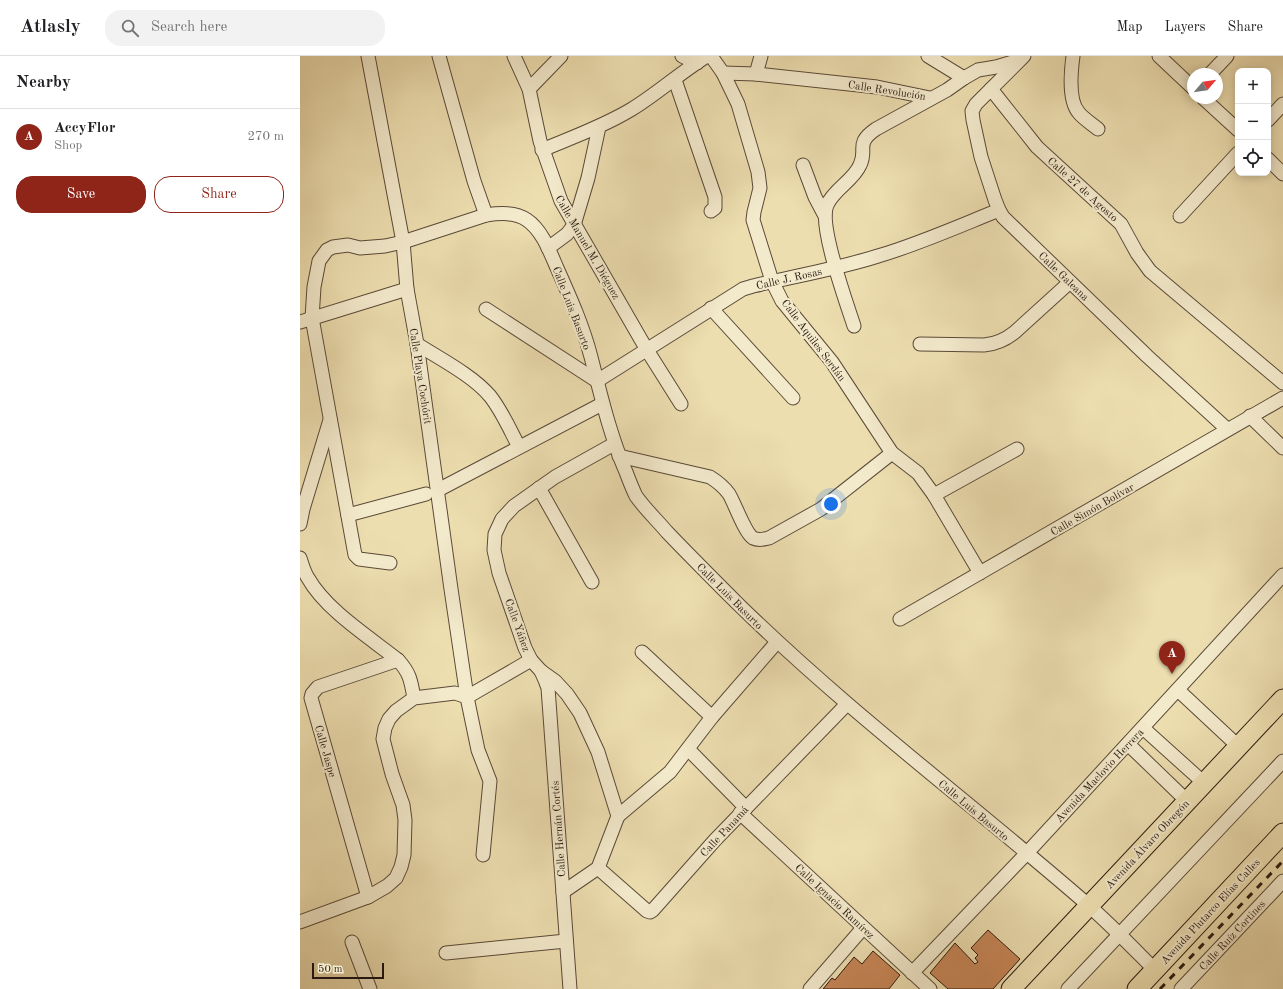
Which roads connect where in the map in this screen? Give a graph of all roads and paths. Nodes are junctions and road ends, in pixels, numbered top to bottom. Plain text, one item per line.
1 (368, 56) edge
2 (439, 56) edge
3 (514, 56) edge
4 (561, 56) edge
5 (682, 56) edge
6 (711, 56) edge
7 (761, 56) edge
8 (928, 56) edge
9 (1073, 56) edge
10 (1159, 56) edge
11 (1227, 56) edge
12 (1021, 58) edge
13 (702, 59) edge
14 (1216, 68) edge
15 (723, 73) junction
16 (756, 74) junction
17 (964, 78) junction
18 (675, 80) junction
19 (1187, 82) edge
20 (529, 89) junction
21 (991, 89) junction
22 (930, 98) junction
23 (1210, 104) edge
24 (1283, 104) edge
25 (1271, 117) edge
26 (599, 127) junction
27 (1235, 127) edge
28 (1098, 129) dead end
29 (542, 150) junction
30 (1235, 156) edge
31 (1271, 162) edge
32 (803, 165) dead end
33 (1283, 174) edge
34 (999, 210) junction
35 (710, 211) dead end
36 (486, 215) junction
37 (824, 216) junction
38 (1180, 216) dead end
39 (574, 225) junction
40 (403, 242) junction
41 (548, 248) junction
42 (834, 268) junction
43 (772, 281) junction
44 (1070, 282) junction
45 (407, 290) junction
46 (711, 308) junction
47 (486, 309) dead end
48 (306, 320) edge
49 (854, 326) dead end
50 (417, 344) junction
51 (920, 344) dead end
52 (647, 350) junction
53 (597, 381) junction
54 (1283, 383) edge
55 (792, 398) dead end
56 (1283, 398) edge
57 (602, 404) junction
58 (681, 404) dead end
59 (1250, 416) junction
60 (331, 418) junction
61 (1227, 429) junction
62 (519, 447) junction
63 (1283, 448) edge
64 (1017, 449) dead end
65 (617, 450) junction
66 (892, 453) junction
67 (539, 488) junction
68 (432, 492) junction
69 (934, 495) junction
70 (348, 515) junction
71 (300, 524) edge
72 (300, 558) edge
73 (390, 563) dead end
74 (980, 573) junction
75 (1283, 575) edge
76 (592, 582) dead end
77 (900, 619) dead end
78 (777, 642) junction
79 (642, 652) dead end
80 (398, 660) junction
81 (531, 660) junction
82 (541, 671) junction
83 (1178, 690) junction
84 (467, 697) junction
85 (414, 698) junction
86 (1283, 699) edge
87 (847, 704) junction
88 (712, 717) junction
89 (1142, 728) junction
90 (1128, 744) junction
91 (1238, 746) junction
92 (688, 749) junction
93 (1172, 754) junction
94 (1283, 761) edge
95 (1156, 771) junction
96 (1204, 783) junction
97 (1187, 801) junction
98 (743, 810) junction
99 (618, 816) junction
100 (1283, 833) edge
101 (1027, 853) junction
102 (483, 855) dead end
103 (598, 868) junction
104 (1283, 881) edge
105 (563, 892) junction
106 (368, 897) junction
107 (1088, 906) junction
108 (300, 922) edge
109 (863, 928) junction
110 (1119, 934) junction
111 (566, 941) junction
112 (352, 942) dead end
113 (446, 953) dead end
114 (1156, 970) junction
115 (912, 973) junction
116 (370, 989) edge
117 (570, 989) edge
118 (810, 989) edge
119 (930, 989) edge
120 (1011, 989) edge
121 (1068, 989) edge
122 (1137, 989) edge
123 (1181, 989) edge

1 - 40 street, Calle Playa Cochórit
2 - 36 street
3 - 20 street, Calle Manuel M. Diéguez
4 - 20 street
5 - 13 street
6 - 15 street, Calle Aquiles Serdán
7 - 16 street
8 - 17 street
9 - 28 street
10 - 19 street
11 - 14 street
12 - 17 street, Calle Revolución
12 - 21 street, Calle Revolución
13 - 18 street
15 - 16 street, Calle Revolución
15 - 43 street, Calle Aquiles Serdán
16 - 22 street, Calle Revolución
17 - 22 street, Calle Revolución
18 - 26 street
18 - 35 street
20 - 29 street, Calle Manuel M. Diéguez
21 - 34 street, Calle Galeana
21 - 54 street, Calle 27 de Agosto
22 - 37 street
23 - 27 street
24 - 25 street
26 - 29 street
26 - 39 street
29 - 39 street, Calle Manuel M. Diéguez
30 - 38 street
31 - 33 street
32 - 37 street
34 - 42 street, Calle J. Rosas
34 - 44 street, Calle Galeana
36 - 40 street, Calle Luis Basurto
36 - 41 street, Calle Luis Basurto
37 - 42 street
39 - 41 street
39 - 52 street, Calle Manuel M. Diéguez
40 - 45 street, Calle Playa Cochórit
40 - 48 street, Calle Luis Basurto
41 - 53 street, Calle Luis Basurto
42 - 43 street, Calle J. Rosas
42 - 49 street
43 - 46 street, Calle J. Rosas
43 - 66 street, Calle Aquiles Serdán
44 - 51 street
44 - 61 street, Calle Galeana
45 - 48 street
45 - 50 street, Calle Playa Cochórit
46 - 52 street, Calle J. Rosas
46 - 55 street
47 - 53 street
48 - 60 street
50 - 62 street
50 - 68 street, Calle Playa Cochórit
52 - 53 street, Calle J. Rosas
52 - 58 street, Calle Manuel M. Diéguez
53 - 57 street, Calle Luis Basurto
56 - 59 street, Calle Simón Bolívar
57 - 62 street
57 - 65 street, Calle Luis Basurto
59 - 61 street, Calle Simón Bolívar
59 - 63 street
60 - 70 street
60 - 71 street
61 - 74 street, Calle Simón Bolívar
62 - 68 street
64 - 69 street
65 - 66 street
65 - 67 street, Calle Yáñez
65 - 78 street, Calle Luis Basurto
66 - 69 street, Calle Aquiles Serdán
67 - 76 street
67 - 81 street, Calle Yáñez
68 - 70 street
68 - 84 street, Calle Playa Cochórit
69 - 74 street, Calle Aquiles Serdán
70 - 73 street
72 - 80 street
74 - 77 street, Calle Simón Bolívar
75 - 83 street, Avenida Maclovio Herrera
78 - 87 street, Calle Luis Basurto
78 - 88 street
79 - 88 street
80 - 85 street
80 - 106 street, Calle Jaspe
81 - 82 street, Calle Yáñez
81 - 84 street
82 - 99 street, Calle Yáñez
82 - 105 street, Calle Hernán Cortés
83 - 89 street, Avenida Maclovio Herrera
83 - 91 street
84 - 85 street
84 - 102 street, Calle Playa Cochórit
85 - 106 street
86 - 91 highway, Avenida Álvaro Obregón
87 - 98 street, Calle Panamá
87 - 101 street, Calle Luis Basurto
88 - 92 street
89 - 90 street, Avenida Maclovio Herrera
89 - 93 street
90 - 95 street
90 - 101 street, Avenida Maclovio Herrera
91 - 96 highway, Avenida Álvaro Obregón
92 - 98 street, Calle Ignacio Ramírez
92 - 99 street
93 - 95 street
93 - 96 street
94 - 110 street
95 - 97 street
96 - 97 highway, Avenida Álvaro Obregón
97 - 107 highway, Avenida Álvaro Obregón
98 - 103 street, Calle Panamá
98 - 109 street, Calle Ignacio Ramírez
99 - 103 street
100 - 114 highway, Avenida Plutarco Elías Calles
101 - 107 street, Calle Luis Basurto
101 - 115 street, Avenida Maclovio Herrera
103 - 105 street
104 - 123 street, Calle Ruíz Cortines
105 - 111 street, Calle Hernán Cortés
106 - 108 street
107 - 110 street, Calle Luis Basurto
107 - 120 highway, Avenida Álvaro Obregón
109 - 115 street, Calle Ignacio Ramírez
109 - 118 street
110 - 114 street, Calle Luis Basurto
110 - 121 street
111 - 113 street
111 - 117 street, Calle Hernán Cortés
112 - 116 street
114 - 122 highway, Avenida Plutarco Elías Calles
115 - 119 street, Calle Ignacio Ramírez

